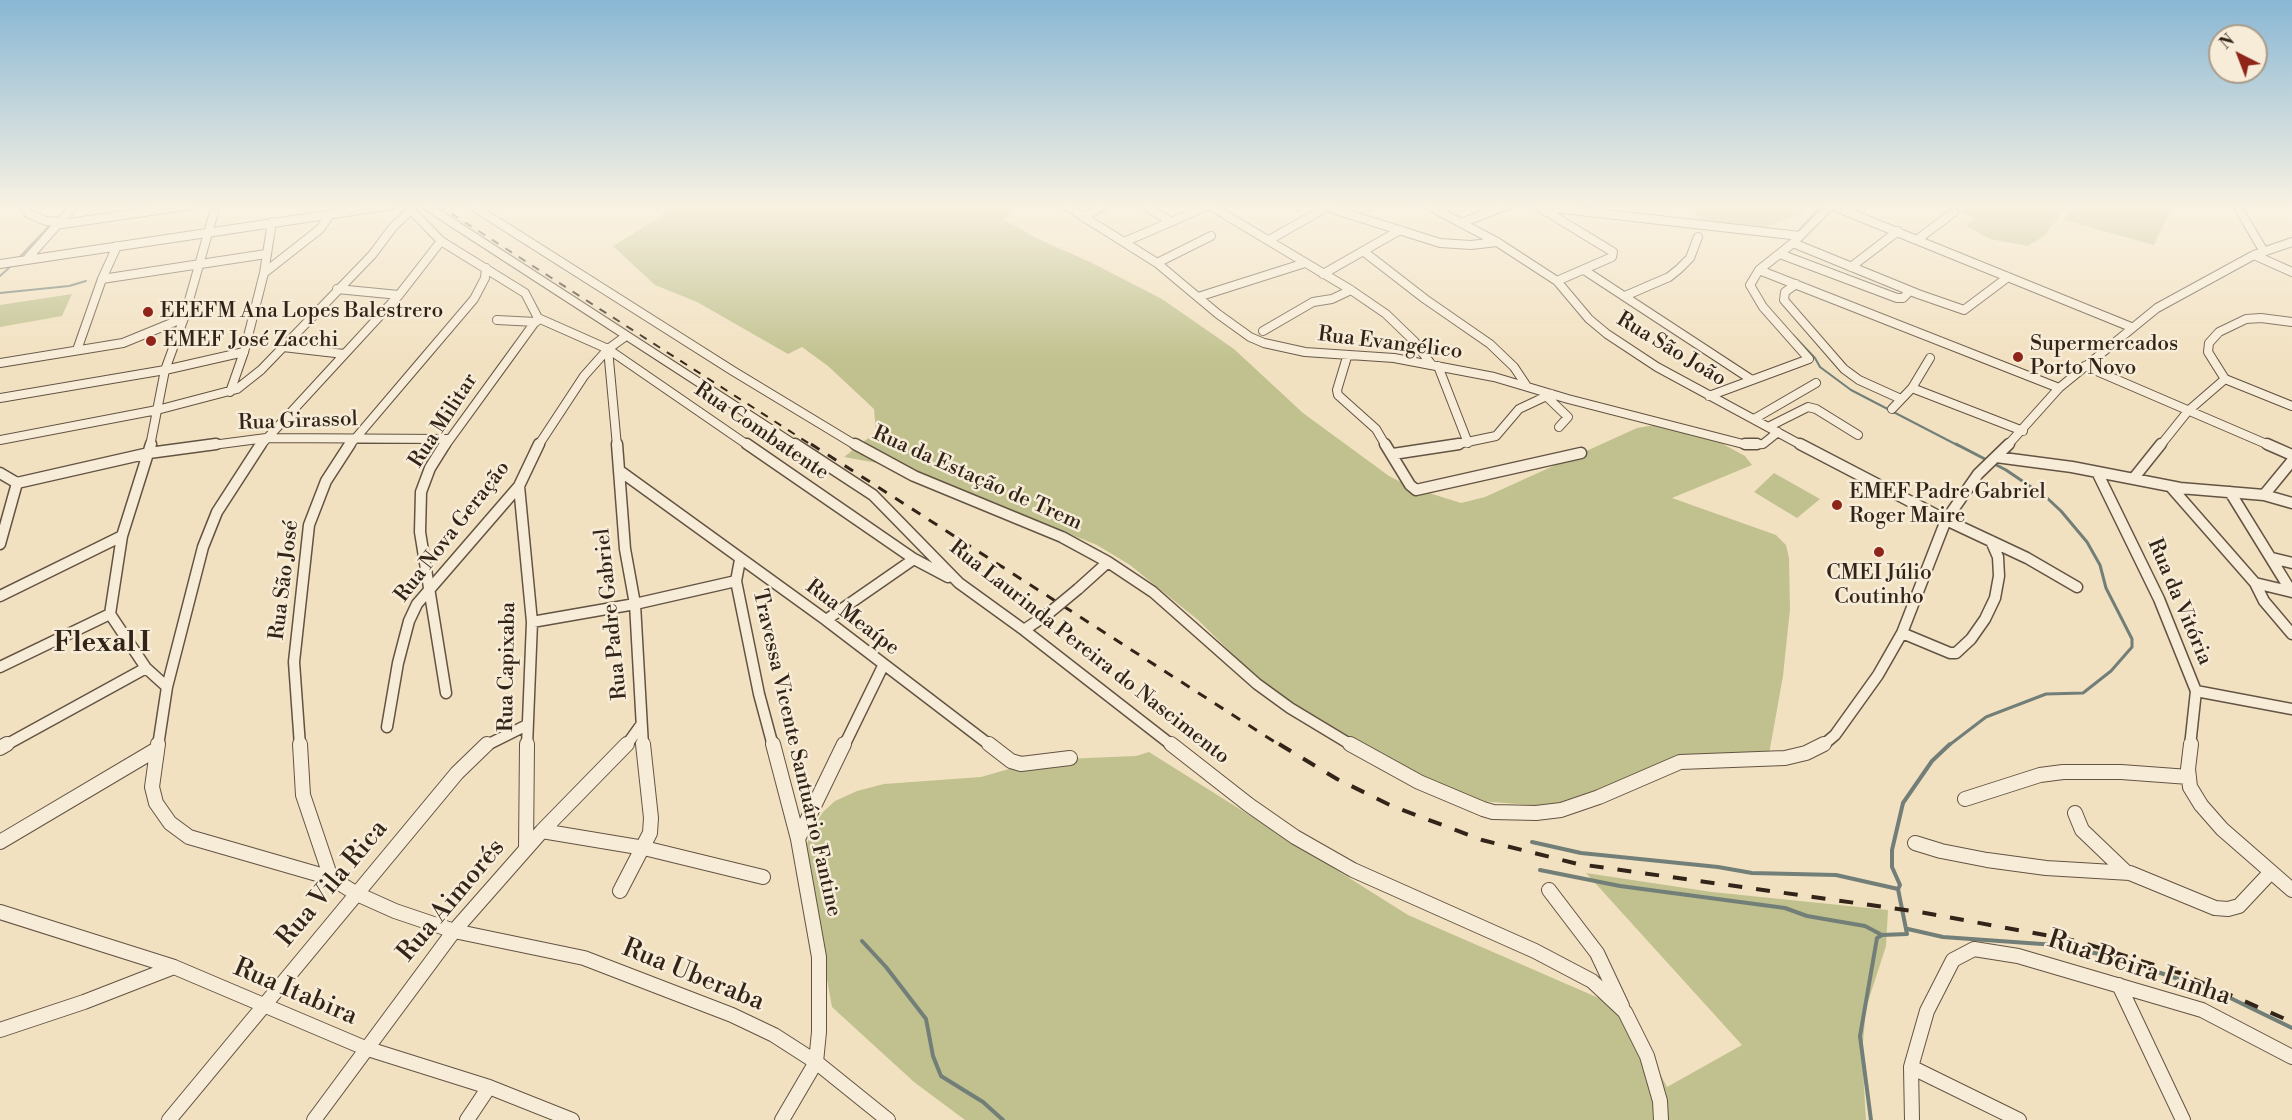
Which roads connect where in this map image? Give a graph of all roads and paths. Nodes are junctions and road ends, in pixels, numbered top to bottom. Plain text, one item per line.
1 (27, 257) edge
2 (47, 257) edge
3 (112, 257) edge
4 (202, 257) edge
5 (244, 257) edge
6 (266, 257) edge
7 (284, 257) edge
8 (367, 257) edge
9 (429, 257) edge
10 (468, 257) edge
11 (504, 257) edge
12 (554, 257) edge
13 (1148, 257) edge
14 (1168, 257) edge
15 (1296, 257) edge
16 (1353, 257) edge
17 (1372, 257) edge
18 (1520, 257) edge
19 (1611, 257) edge
20 (1690, 257) edge
21 (1776, 257) edge
22 (1789, 257) edge
23 (1827, 257) edge
24 (1864, 257) edge
25 (1961, 257) edge
26 (2250, 257) edge
27 (2259, 257) edge
28 (24, 261) junction
29 (1157, 263) junction
30 (1305, 263) junction
31 (4, 264) edge
32 (200, 264) junction
33 (516, 265) junction
34 (1851, 267) junction
35 (486, 268) junction
36 (1584, 270) junction
37 (1758, 270) junction
38 (2292, 272) edge
39 (264, 273) junction
40 (1323, 274) junction
41 (2008, 277) junction
42 (102, 279) junction
43 (1557, 281) junction
44 (544, 283) junction
45 (1796, 284) junction
46 (337, 290) junction
47 (1351, 290) junction
48 (522, 291) junction
49 (1910, 291) junction
50 (399, 295) junction
51 (1625, 296) junction
52 (1198, 297) junction
53 (184, 318) junction
54 (497, 320) dead end
55 (537, 320) junction
56 (2292, 322) edge
57 (2131, 327) junction
58 (1263, 331) dead end
59 (626, 336) junction
60 (283, 347) junction
61 (608, 349) junction
62 (77, 350) junction
63 (244, 352) junction
64 (344, 354) junction
65 (1347, 357) junction
66 (1930, 358) dead end
67 (0, 363) edge
68 (1435, 365) junction
69 (2085, 366) junction
70 (165, 370) junction
71 (1752, 380) junction
72 (2225, 380) junction
73 (1816, 383) dead end
74 (1526, 385) junction
75 (1912, 388) junction
76 (2059, 388) junction
77 (230, 392) junction
78 (1549, 395) junction
79 (1709, 396) junction
80 (0, 398) edge
81 (1901, 399) junction
82 (2292, 406) edge
83 (1892, 409) dead end
84 (157, 410) junction
85 (2188, 411) junction
86 (1754, 419) junction
87 (1559, 427) dead end
88 (1773, 430) junction
89 (2023, 431) junction
90 (1858, 435) dead end
91 (266, 438) junction
92 (354, 438) junction
93 (449, 439) junction
94 (0, 440) edge
95 (1468, 443) junction
96 (149, 453) junction
97 (1581, 453) dead end
98 (1393, 454) junction
99 (2292, 454) edge
100 (1996, 457) junction
101 (2292, 461) edge
102 (620, 471) junction
103 (2097, 472) junction
104 (0, 473) edge
105 (2133, 479) junction
106 (17, 483) junction
107 (519, 486) junction
108 (2170, 486) junction
109 (2230, 492) junction
110 (2264, 495) junction
111 (2292, 503) edge
112 (1946, 520) junction
113 (122, 537) junction
114 (1991, 540) junction
115 (0, 544) edge
116 (2272, 558) junction
117 (740, 560) junction
118 (914, 560) junction
119 (1107, 562) junction
120 (2292, 562) edge
121 (735, 581) junction
122 (959, 583) junction
123 (2255, 583) junction
124 (2077, 586) dead end
125 (430, 590) junction
126 (2291, 592) edge
127 (0, 596) edge
128 (635, 604) junction
129 (110, 614) junction
130 (826, 620) junction
131 (532, 622) junction
132 (1024, 630) junction
133 (1902, 633) junction
134 (2292, 634) edge
135 (883, 666) junction
136 (0, 668) edge
137 (146, 668) junction
138 (167, 687) junction
139 (2196, 692) junction
140 (446, 693) dead end
141 (2292, 709) edge
142 (527, 725) junction
143 (641, 725) junction
144 (387, 727) dead end
145 (0, 748) edge
146 (157, 749) junction
147 (1070, 758) dead end
148 (2189, 777) junction
149 (1965, 799) dead end
150 (2075, 813) dead end
151 (542, 831) junction
152 (798, 839) junction
153 (0, 842) edge
154 (1915, 843) dead end
155 (526, 849) junction
156 (644, 849) junction
157 (2127, 873) junction
158 (2270, 873) junction
159 (763, 877) dead end
160 (331, 878) junction
161 (1549, 890) dead end
162 (2292, 890) edge
163 (620, 891) dead end
164 (357, 894) junction
165 (0, 912) edge
166 (454, 931) junction
167 (174, 967) junction
168 (2119, 985) junction
169 (262, 1006) junction
170 (1625, 1012) junction
171 (0, 1030) edge
172 (365, 1048) junction
173 (2292, 1057) edge
174 (816, 1062) junction
175 (1911, 1067) junction
176 (489, 1087) junction
177 (169, 1120) edge
178 (314, 1120) edge
179 (467, 1120) edge
180 (572, 1120) edge
181 (782, 1120) edge
182 (888, 1120) edge
183 (1660, 1120) edge
184 (1912, 1120) edge
185 (2019, 1120) edge
186 (2183, 1120) edge

1 - 28 street
2 - 28 street
3 - 42 street
4 - 32 street
5 - 32 street
6 - 39 street
7 - 39 street
8 - 46 street
9 - 50 street, Rua Uberaba
10 - 35 street
11 - 33 street, Rua Laurinda Pereira do Nascimento
12 - 119 street, Rua da Estação de Trem
13 - 29 street, Rua Evangélico
14 - 29 street
15 - 30 street
16 - 40 street
17 - 74 street
18 - 43 street, Rua São João
19 - 36 street
20 - 51 street
21 - 37 street
22 - 49 street
23 - 34 street
24 - 34 street
25 - 41 street
26 - 57 street, Rua da Estação de Trem
27 - 38 street
28 - 31 street
29 - 52 street, Rua Evangélico
30 - 40 street
30 - 52 street
32 - 42 street
32 - 53 street
33 - 44 street, Rua Laurinda Pereira do Nascimento
33 - 48 street
34 - 49 street
35 - 48 street
35 - 92 street, Rua São José
36 - 43 street
36 - 51 street
37 - 45 street
37 - 71 street
39 - 63 street
40 - 47 street
41 - 49 street
41 - 57 street
42 - 62 street
43 - 79 street, Rua São João
44 - 48 street
44 - 59 street, Rua Laurinda Pereira do Nascimento
45 - 76 street
45 - 81 street
46 - 50 street
46 - 60 street
47 - 58 street
47 - 68 street
48 - 55 street
50 - 64 street, Rua Uberaba
51 - 71 street
52 - 65 street, Rua Evangélico
53 - 62 street
53 - 70 street
54 - 55 street
55 - 61 street, Rua Combatente
55 - 93 street, Rua Militar
56 - 72 street
57 - 69 street, Rua da Estação de Trem
59 - 61 street
59 - 122 street, Rua Laurinda Pereira do Nascimento
60 - 64 street
60 - 77 street
61 - 102 street, Rua Padre Gabriel
61 - 107 street, Rua Nova Geração
61 - 118 street, Rua Combatente
62 - 67 street
63 - 70 street
63 - 77 street
64 - 91 street, Rua Uberaba
65 - 68 street, Rua Evangélico
65 - 98 street
66 - 75 street
68 - 74 street, Rua Evangélico
68 - 95 street
69 - 76 street, Rua da Estação de Trem
69 - 85 street
70 - 80 street
70 - 84 street
71 - 79 street
72 - 82 street
72 - 85 street
73 - 86 street
74 - 78 street, Rua Evangélico
75 - 81 street
75 - 89 street
76 - 89 street, Rua da Estação de Trem
77 - 84 street
78 - 87 street
78 - 88 street, Rua Evangélico
78 - 95 street
79 - 86 street, Rua São João
81 - 83 street
84 - 94 street
84 - 96 street
85 - 99 street
85 - 105 street
86 - 88 street, Rua São João
88 - 90 street, Rua Evangélico
88 - 112 street, Rua São João
89 - 100 street, Rua da Estação de Trem
91 - 92 street, Rua Girassol
91 - 96 street, Rua Girassol
91 - 138 street, Rua Uberaba
92 - 93 street, Rua Girassol
92 - 160 street, Rua São José
93 - 125 street, Rua Militar
95 - 98 street
96 - 106 street, Rua Girassol
96 - 113 street
97 - 98 street
100 - 103 street
100 - 112 street, Rua da Estação de Trem
101 - 110 street
102 - 117 street, Rua Meaípe
102 - 128 street, Rua Padre Gabriel
103 - 105 street
103 - 139 street, Rua da Vitória
104 - 106 street
105 - 108 street
106 - 115 street
107 - 125 street, Rua Nova Geração
107 - 131 street, Rua Capixaba
108 - 109 street
108 - 123 street
109 - 110 street
109 - 116 street
110 - 111 street
112 - 114 street, Rua São João
112 - 133 street, Rua da Estação de Trem
113 - 127 street
113 - 129 street
114 - 124 street, Rua São João
114 - 133 street
116 - 120 street
116 - 126 street
117 - 121 street, Travessa Vicente Santuário Fantine
117 - 130 street, Rua Meaípe
118 - 122 street, Rua Combatente
118 - 130 street
119 - 132 street, bridge
119 - 133 street, Rua da Estação de Trem
121 - 128 street
121 - 152 street, Travessa Vicente Santuário Fantine
122 - 132 street, Rua Laurinda Pereira do Nascimento
123 - 126 street
123 - 134 street
125 - 140 street, Rua Militar
125 - 144 street, Rua Nova Geração
128 - 131 street
128 - 143 street, Rua Padre Gabriel
129 - 136 street
129 - 137 street
130 - 135 street, Rua Meaípe
131 - 142 street, Rua Capixaba
132 - 170 street, Rua Laurinda Pereira do Nascimento
135 - 147 street, Rua Meaípe
135 - 152 street
137 - 138 street
137 - 145 street
138 - 146 street, Rua Uberaba
139 - 141 street
139 - 148 street, Rua da Vitória
142 - 155 street, Rua Capixaba
142 - 164 street, Rua Vila Rica
143 - 151 street, Rua Aimorés
143 - 156 street, Rua Padre Gabriel
146 - 153 street
146 - 160 street, Rua Uberaba
148 - 149 street
148 - 158 street, Rua da Vitória
150 - 157 street
151 - 155 street, Rua Aimorés
151 - 156 street
152 - 174 street, Travessa Vicente Santuário Fantine
154 - 157 street
155 - 166 street, Rua Aimorés
156 - 159 street
156 - 163 street, Rua Padre Gabriel
157 - 158 street
158 - 162 street, Rua da Vitória
160 - 164 street, Rua Uberaba
161 - 170 street
164 - 166 street, Rua Uberaba
164 - 169 street, Rua Vila Rica
165 - 167 street, Rua Itabira
166 - 172 street, Rua Aimorés
166 - 174 street, Rua Uberaba
167 - 169 street, Rua Itabira
167 - 171 street
168 - 173 street, Rua Beira Linha
168 - 175 street, Rua Beira Linha
168 - 186 street
169 - 172 street, Rua Itabira
169 - 177 street, Rua Vila Rica
170 - 183 street, Rua Laurinda Pereira do Nascimento
172 - 176 street, Rua Itabira
172 - 178 street, Rua Aimorés
174 - 181 street
174 - 182 street, Rua Uberaba
175 - 184 street
175 - 185 street
176 - 179 street
176 - 180 street, Rua Itabira

